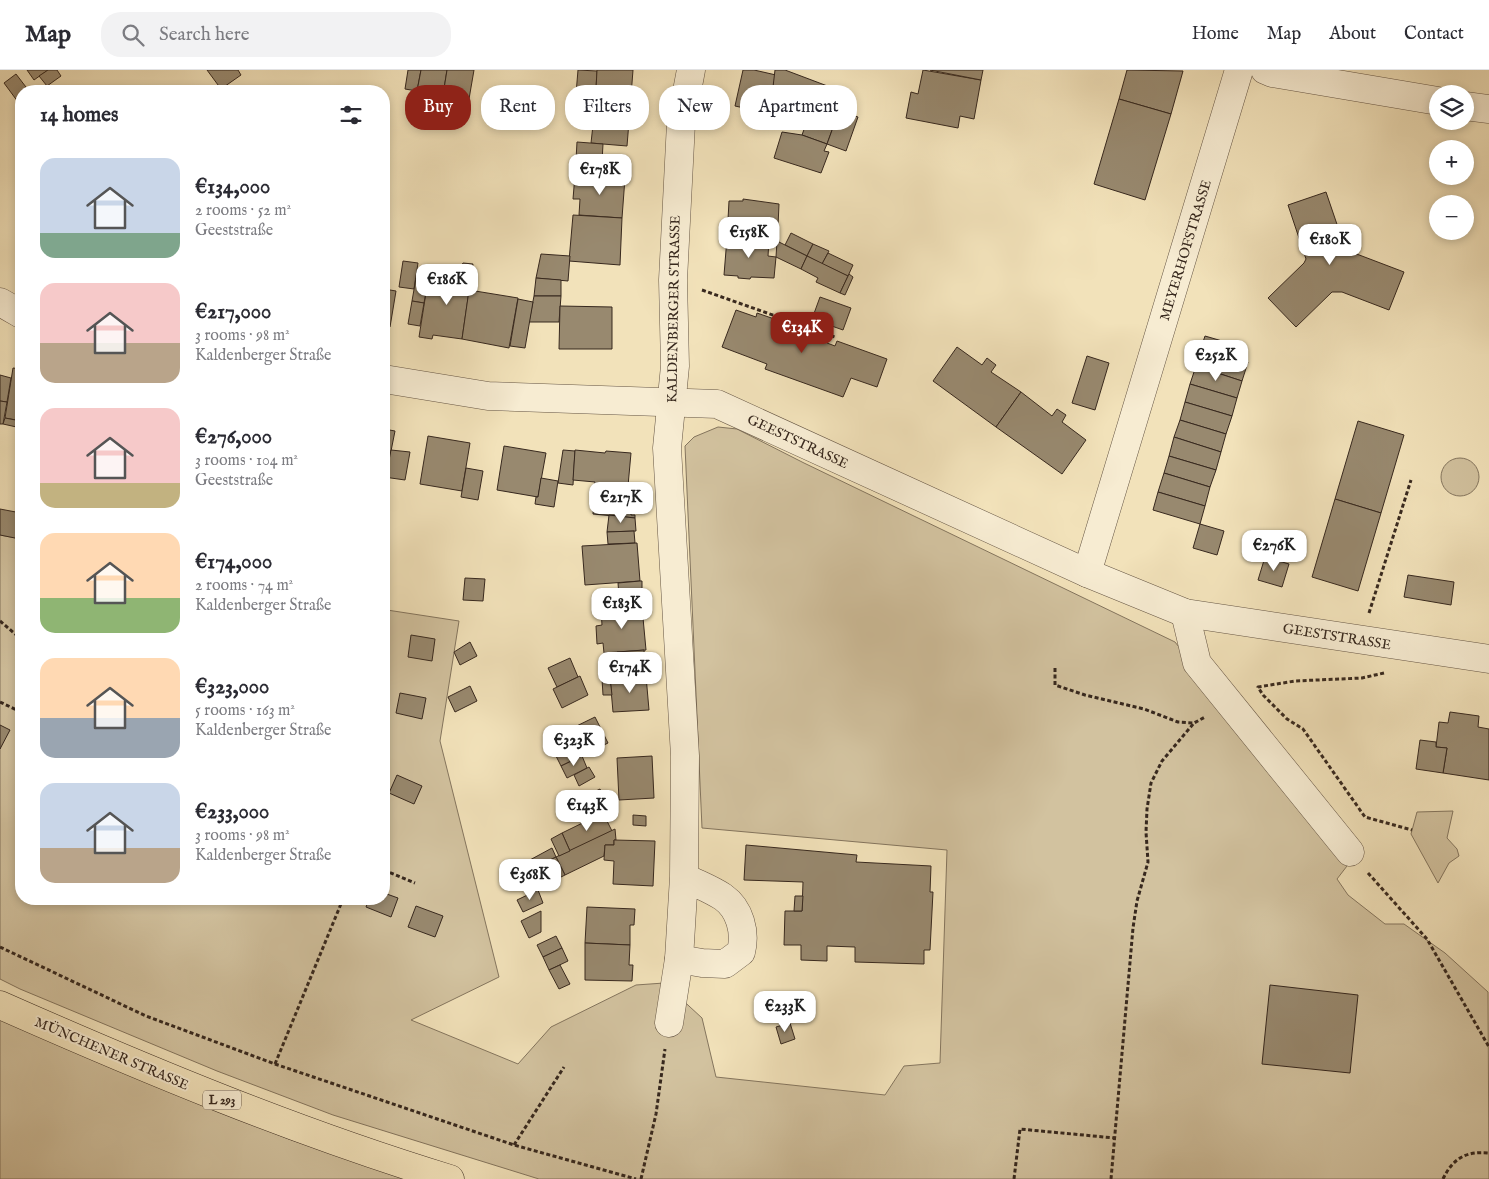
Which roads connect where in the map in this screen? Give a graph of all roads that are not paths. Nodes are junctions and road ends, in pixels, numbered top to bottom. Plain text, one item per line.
1 (690, 70) edge
2 (1239, 70) edge
3 (1264, 70) edge
4 (1429, 99) edge
5 (1474, 108) edge
6 (1489, 110) edge
7 (0, 302) edge
8 (15, 311) edge
9 (390, 380) edge
10 (672, 403) junction
11 (1087, 573) junction
12 (1185, 613) junction
13 (1489, 659) edge
14 (1350, 852) road end
15 (684, 877) junction
16 (679, 959) junction
17 (0, 1005) edge
18 (669, 1023) road end
19 (450, 1179) edge

1 - 10 street, KALDENBERGER STRASSE
2 - 11 street, MEYERHOFSTRASSE
3 - 4 street
5 - 6 street
7 - 8 street
9 - 10 street, GEESTSTRASSE
10 - 11 street, GEESTSTRASSE
10 - 15 street, KALDENBERGER STRASSE
11 - 12 street, GEESTSTRASSE
12 - 13 street, GEESTSTRASSE
12 - 14 street
15 - 16 street, KALDENBERGER STRASSE
15 - 16 street
16 - 18 street, KALDENBERGER STRASSE
17 - 19 highway, MÜNCHENER STRASSE / L 293

